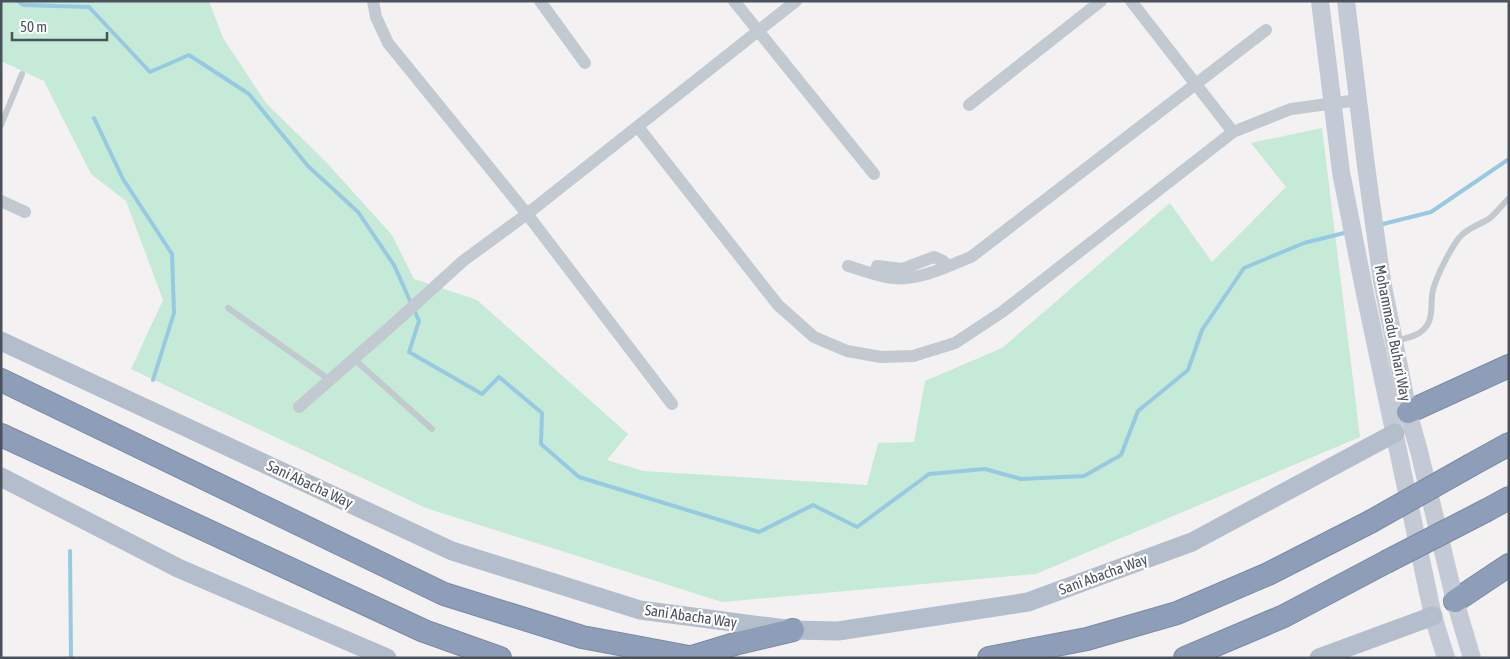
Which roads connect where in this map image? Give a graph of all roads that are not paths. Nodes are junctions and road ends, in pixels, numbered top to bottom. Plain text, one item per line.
1 (373, 1) edge
2 (540, 1) edge
3 (734, 1) edge
4 (796, 1) edge
5 (1101, 1) edge
6 (1132, 1) edge
7 (1320, 1) edge
8 (1346, 1) edge
9 (1266, 30) dead end
10 (759, 31) junction
11 (585, 63) dead end
12 (22, 74) dead end
13 (1196, 84) junction
14 (1358, 100) junction
15 (1332, 104) junction
16 (969, 105) dead end
17 (1, 125) edge
18 (638, 126) junction
19 (1233, 132) junction
20 (874, 174) dead end
21 (1509, 198) edge
22 (1, 201) edge
23 (25, 212) dead end
24 (527, 214) junction
25 (848, 266) dead end
26 (877, 266) dead end
27 (948, 266) junction
28 (228, 308) dead end
29 (1, 341) edge
30 (1394, 341) junction
31 (354, 358) junction
32 (1509, 366) edge
33 (1, 380) edge
34 (330, 380) junction
35 (672, 404) dead end
36 (300, 407) dead end
37 (1408, 412) junction
38 (432, 429) dead end
39 (1395, 433) junction
40 (1, 435) edge
41 (1509, 444) edge
42 (1, 477) edge
43 (1509, 498) edge
44 (1509, 565) edge
45 (1455, 601) junction
46 (1433, 616) junction
47 (793, 630) junction
48 (387, 658) edge
49 (500, 658) edge
50 (693, 658) edge
51 (989, 658) edge
52 (1185, 658) edge
53 (1319, 658) edge
54 (1446, 658) edge
55 (1472, 658) edge

1 - 24 street
2 - 11 street
3 - 10 street
4 - 10 street
5 - 16 street
6 - 13 street
7 - 15 main road, Mohammadu Buhari Way
8 - 14 main road, Mohammadu Buhari Way
9 - 13 street
10 - 18 street
10 - 20 street
12 - 17 lane
13 - 19 street
13 - 27 street
14 - 15 street
14 - 30 main road, Mohammadu Buhari Way
15 - 19 street
15 - 39 main road, Mohammadu Buhari Way
18 - 19 street
18 - 24 street
21 - 30 lane
22 - 23 street
24 - 31 street
24 - 35 street
25 - 27 street
26 - 27 street
28 - 34 lane
29 - 47 main road, Sani Abacha Way
30 - 37 main road, Mohammadu Buhari Way
31 - 34 street
31 - 38 lane
32 - 37 highway
33 - 50 highway
34 - 36 street
37 - 45 main road, Mohammadu Buhari Way
39 - 46 main road, Mohammadu Buhari Way
39 - 47 main road, Sani Abacha Way
40 - 49 highway
41 - 51 highway, bridge
42 - 48 main road
43 - 52 highway, bridge
44 - 45 highway
45 - 55 main road, Mohammadu Buhari Way
46 - 53 main road
46 - 54 main road, Mohammadu Buhari Way
47 - 50 highway

